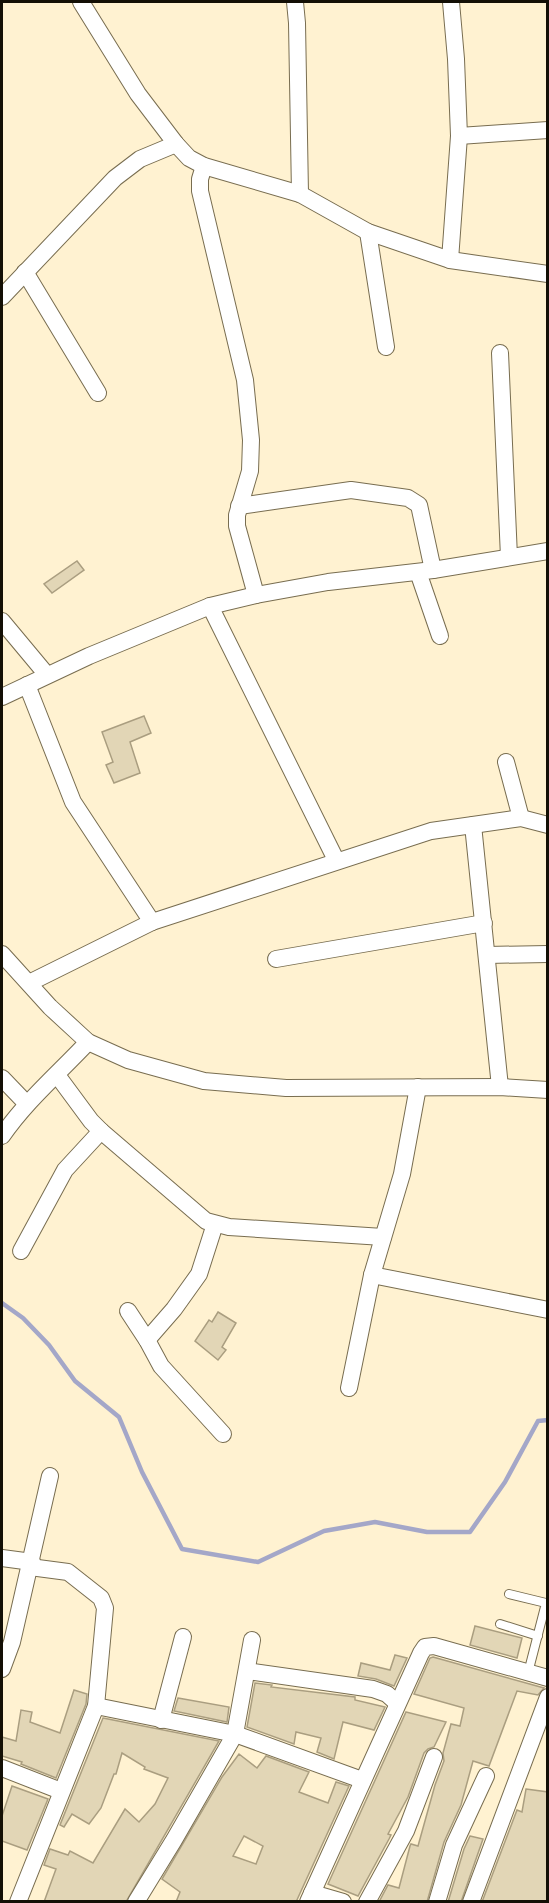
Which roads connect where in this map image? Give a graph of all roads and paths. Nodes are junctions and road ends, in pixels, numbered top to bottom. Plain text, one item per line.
1 (81, 2) edge
2 (295, 2) edge
3 (452, 2) edge
4 (548, 130) edge
5 (459, 136) junction
6 (176, 144) junction
7 (204, 166) junction
8 (300, 194) junction
9 (368, 232) junction
10 (450, 260) junction
11 (25, 272) junction
12 (548, 274) edge
13 (2, 297) edge
14 (386, 346) dead end
15 (500, 353) dead end
16 (98, 393) dead end
17 (239, 506) junction
18 (548, 551) edge
19 (509, 557) junction
20 (426, 571) junction
21 (256, 595) junction
22 (210, 606) junction
23 (2, 621) edge
24 (440, 636) dead end
25 (47, 675) junction
26 (27, 685) junction
27 (2, 697) edge
28 (506, 762) dead end
29 (521, 818) junction
30 (473, 825) junction
31 (548, 825) edge
32 (336, 861) junction
33 (152, 922) junction
34 (484, 923) junction
35 (2, 954) edge
36 (548, 954) edge
37 (488, 955) junction
38 (276, 959) dead end
39 (29, 983) junction
40 (88, 1042) junction
41 (57, 1075) junction
42 (2, 1078) edge
43 (418, 1087) junction
44 (500, 1087) junction
45 (548, 1090) edge
46 (26, 1103) junction
47 (101, 1131) junction
48 (2, 1136) edge
49 (215, 1224) junction
50 (383, 1237) junction
51 (21, 1251) dead end
52 (372, 1275) junction
53 (548, 1310) edge
54 (128, 1311) dead end
55 (147, 1340) junction
56 (349, 1388) dead end
57 (223, 1434) dead end
58 (50, 1476) dead end
59 (2, 1558) edge
60 (31, 1565) junction
61 (509, 1594) dead end
62 (500, 1624) dead end
63 (183, 1636) dead end
64 (538, 1636) junction
65 (252, 1640) dead end
66 (7, 1641) edge
67 (2, 1668) edge
68 (247, 1671) junction
69 (528, 1673) junction
70 (548, 1678) edge
71 (548, 1697) edge
72 (397, 1703) junction
73 (96, 1706) junction
74 (161, 1720) junction
75 (235, 1734) junction
76 (434, 1756) dead end
77 (2, 1768) edge
78 (486, 1776) dead end
79 (362, 1780) junction
80 (61, 1791) junction
81 (310, 1897) edge
82 (18, 1902) edge
83 (136, 1902) edge
84 (343, 1902) edge
85 (367, 1902) edge
86 (436, 1902) edge
87 (471, 1902) edge

1 - 6 street
2 - 8 street
3 - 5 street
4 - 5 street
5 - 10 street
6 - 7 street
6 - 11 street
7 - 8 street
7 - 17 street
8 - 9 street
9 - 10 street
9 - 14 street
10 - 12 street
11 - 13 street
11 - 16 street
15 - 19 street
17 - 20 street
17 - 21 street
18 - 19 street
19 - 20 street
20 - 21 street
20 - 24 street
21 - 22 street
22 - 25 street
22 - 32 street
23 - 25 street
25 - 26 street
26 - 27 street
26 - 33 street
28 - 29 street
29 - 30 street
29 - 31 street
30 - 32 street
30 - 34 street
32 - 33 street
33 - 39 street
34 - 37 street
34 - 38 street
35 - 39 street
36 - 37 street
37 - 44 street
39 - 40 street
40 - 41 street
40 - 43 street
41 - 46 street
41 - 47 street
42 - 46 street
43 - 44 street
43 - 50 street
44 - 45 street
46 - 48 street
47 - 49 street
47 - 51 street
49 - 50 street
49 - 55 street
50 - 52 street
52 - 53 street
52 - 56 street
54 - 55 street
55 - 57 street
58 - 60 street
59 - 60 street
60 - 66 street
60 - 73 street
61 - 64 lane
62 - 64 lane
63 - 74 street
64 - 69 lane
65 - 68 street
66 - 67 street
68 - 72 street
68 - 75 street
69 - 70 street
69 - 72 street
71 - 87 street
72 - 79 street
73 - 74 street
73 - 80 street
74 - 75 street
75 - 79 street
75 - 83 street
76 - 85 street
77 - 80 street
78 - 86 street
79 - 81 street
80 - 82 street
81 - 84 street

